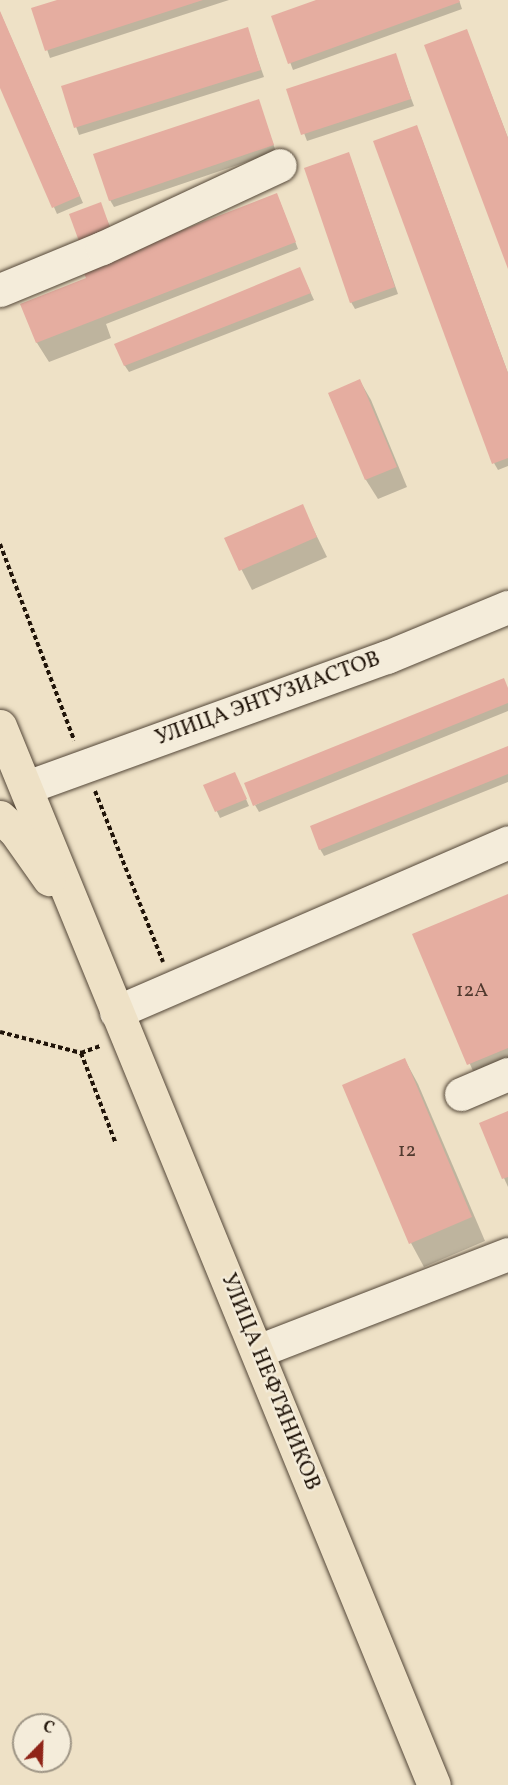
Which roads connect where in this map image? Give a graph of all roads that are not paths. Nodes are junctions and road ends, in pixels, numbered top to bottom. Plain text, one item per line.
1 (280, 165) dead end
2 (0, 290) edge
3 (508, 607) edge
4 (0, 726) edge
5 (27, 787) junction
6 (0, 817) edge
7 (508, 842) edge
8 (104, 981) junction
9 (122, 1024) junction
10 (508, 1074) edge
11 (461, 1094) dead end
12 (508, 1254) edge
13 (258, 1351) junction
14 (434, 1785) edge

1 - 2 street
3 - 5 street, УЛИЦА ЭНТУЗИАСТОВ
4 - 5 main road, УЛИЦА НЕФТЯНИКОВ
5 - 8 main road, УЛИЦА НЕФТЯНИКОВ
6 - 8 main road, УЛИЦА НЕФТЯНИКОВ
7 - 9 street
8 - 9 main road, УЛИЦА НЕФТЯНИКОВ
9 - 13 main road, УЛИЦА НЕФТЯНИКОВ
10 - 11 street
12 - 13 street
13 - 14 main road, УЛИЦА НЕФТЯНИКОВ

